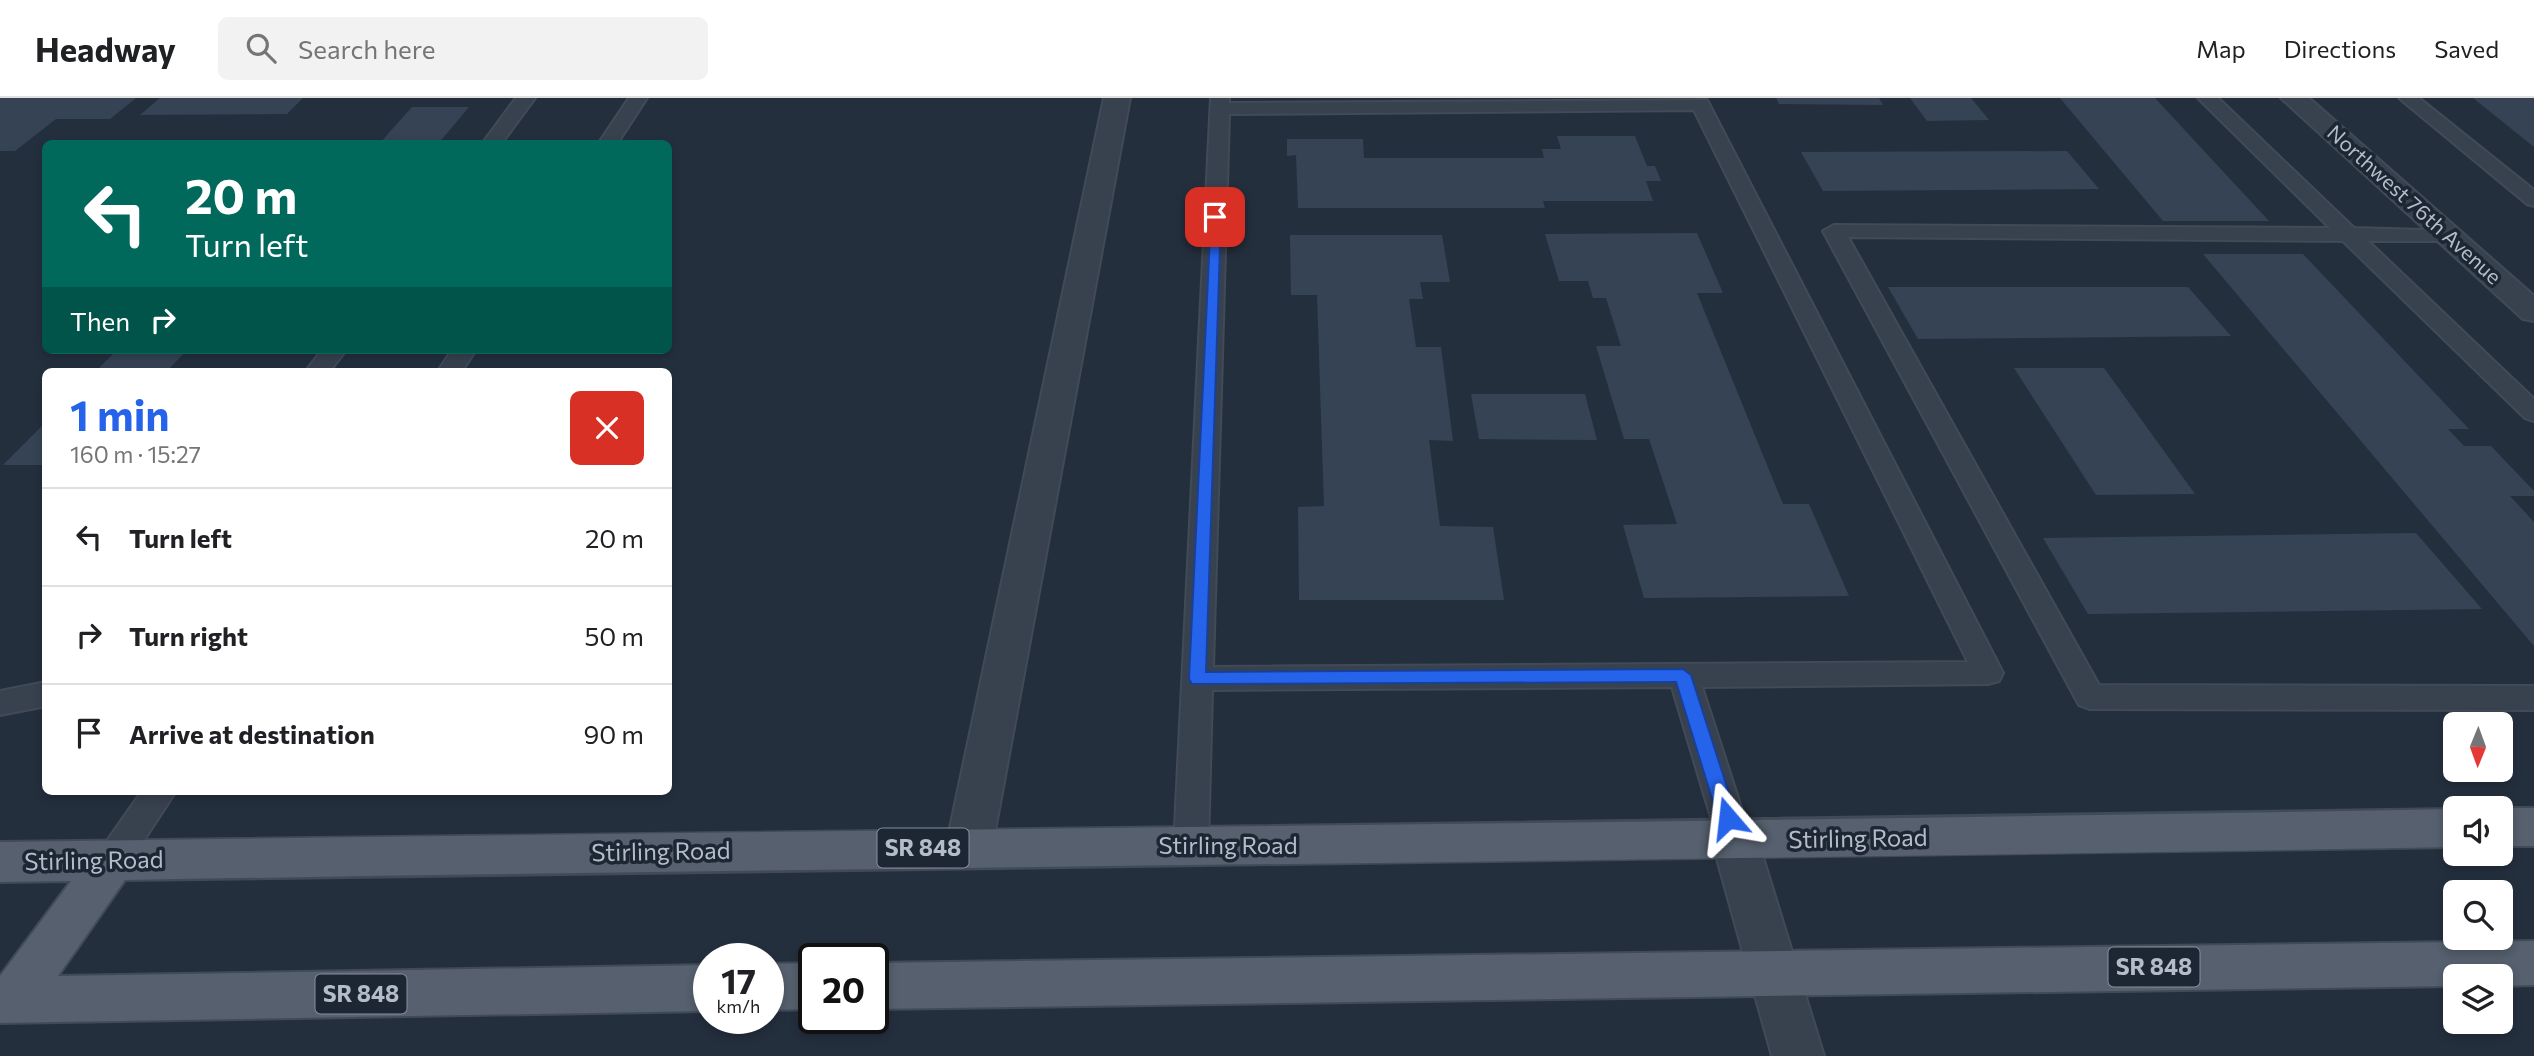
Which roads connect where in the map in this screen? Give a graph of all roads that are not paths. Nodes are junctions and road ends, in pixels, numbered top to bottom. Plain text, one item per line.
1 (526, 98) edge
2 (638, 98) edge
3 (1118, 98) edge
4 (2207, 98) edge
5 (2294, 98) edge
6 (2408, 98) edge
7 (1220, 103) edge
8 (494, 140) edge
9 (610, 140) edge
10 (2534, 200) edge
11 (2348, 235) junction
12 (2448, 235) junction
13 (2534, 312) edge
14 (331, 354) edge
15 (320, 368) edge
16 (2534, 413) edge
17 (1683, 675) junction
18 (1198, 679) junction
19 (42, 695) edge
20 (2534, 698) edge
21 (0, 703) edge
22 (157, 795) edge
23 (2513, 827) edge
24 (2534, 827) edge
25 (2443, 828) edge
26 (1735, 841) junction
27 (969, 847) junction
28 (1191, 847) junction
29 (112, 861) junction
30 (0, 862) edge
31 (2534, 963) edge
32 (1774, 972) junction
33 (889, 986) edge
34 (693, 988) edge
35 (6, 1000) edge
36 (1798, 1056) edge

1 - 8 lane
2 - 9 lane
3 - 27 street
4 - 11 lane
5 - 12 street, Northwest 76th Avenue
6 - 10 lane
7 - 17 lane
7 - 18 lane
11 - 12 lane
11 - 16 lane
11 - 20 lane
12 - 13 street, Northwest 76th Avenue
14 - 15 lane
17 - 18 lane
17 - 26 lane
18 - 28 lane
19 - 21 lane
22 - 29 lane
23 - 24 main road
25 - 26 main road, Stirling Road / SR 848
26 - 28 main road, Stirling Road / SR 848
26 - 32 street
27 - 28 main road, Stirling Road / SR 848
27 - 29 main road, Stirling Road / SR 848
29 - 30 main road, Stirling Road / SR 848
29 - 35 main road
31 - 32 main road, SR 848
32 - 33 main road, SR 848
32 - 36 street
34 - 35 main road, SR 848

